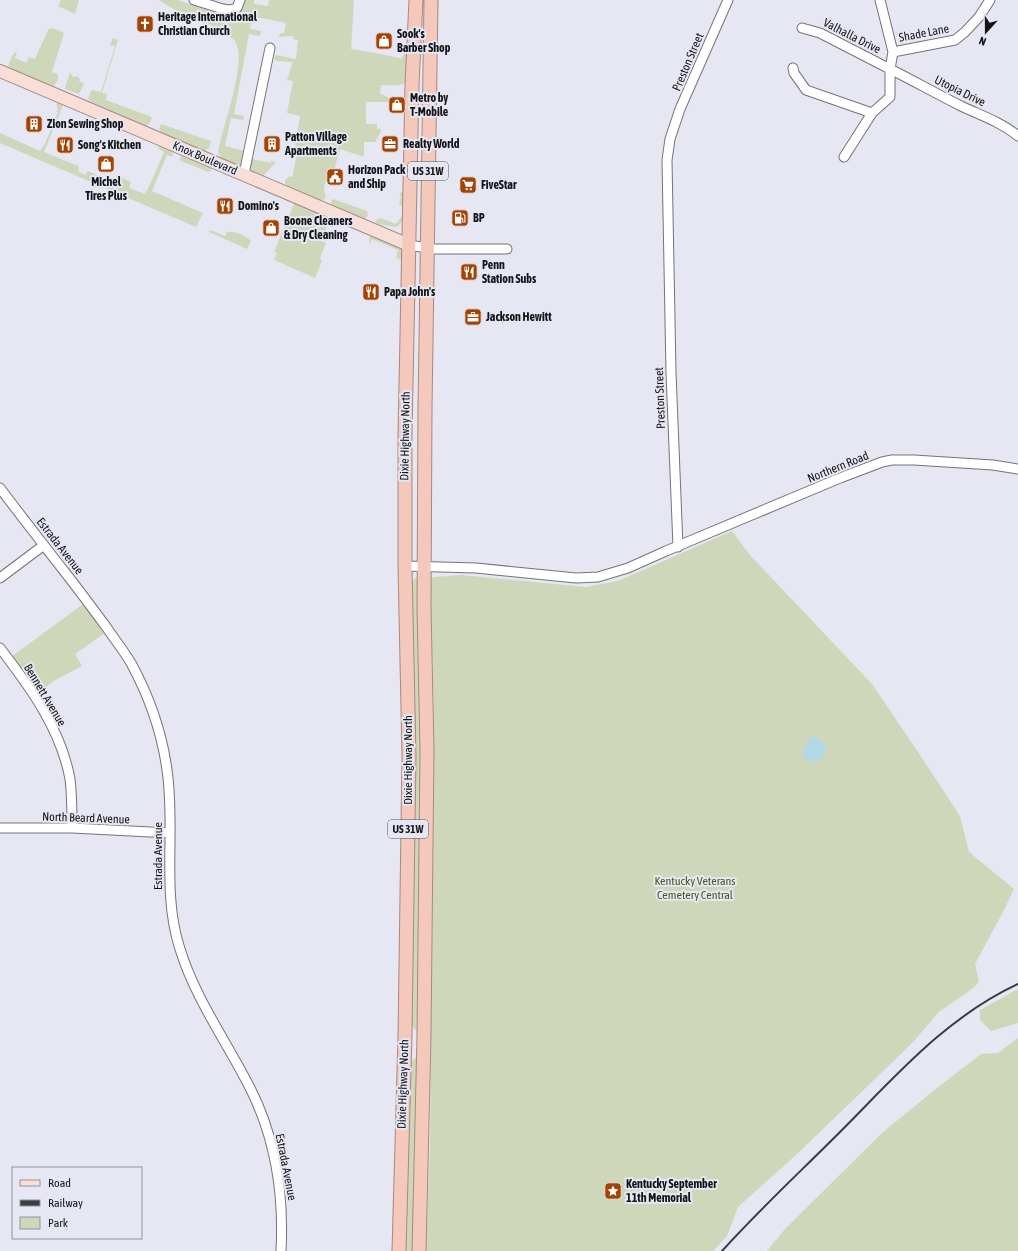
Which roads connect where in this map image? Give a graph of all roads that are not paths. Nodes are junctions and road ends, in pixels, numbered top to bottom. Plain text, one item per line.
1 (194, 0) edge
2 (416, 0) edge
3 (431, 0) edge
4 (728, 0) edge
5 (880, 0) edge
6 (990, 0) edge
7 (240, 1) edge
8 (802, 28) dead end
9 (270, 48) dead end
10 (893, 52) junction
11 (793, 68) dead end
12 (890, 69) junction
13 (0, 70) edge
14 (872, 113) junction
15 (1018, 136) edge
16 (844, 157) dead end
17 (244, 174) junction
18 (409, 245) junction
19 (426, 248) junction
20 (507, 249) dead end
21 (1018, 469) edge
22 (0, 488) edge
23 (44, 545) junction
24 (678, 547) junction
25 (405, 566) junction
26 (425, 567) junction
27 (0, 578) edge
28 (0, 648) edge
29 (0, 828) edge
30 (72, 828) junction
31 (170, 833) junction
32 (281, 1251) edge
33 (399, 1251) edge
34 (419, 1251) edge

1 - 7 street
2 - 18 highway, US 31W
3 - 19 highway, US 31W
4 - 24 street, Preston Street
5 - 10 street, Valhalla Drive
6 - 10 street, Shade Lane
8 - 12 street, Valhalla Drive
9 - 17 street
10 - 12 street, Valhalla Drive
11 - 14 street
12 - 14 street, Valhalla Drive
12 - 15 street, Utopia Drive
13 - 17 main road, Knox Boulevard
14 - 16 street, Valhalla Drive
17 - 18 main road, Knox Boulevard
18 - 19 street
18 - 25 highway, Dixie Highway North / US 31W
19 - 20 street
19 - 26 highway, Dixie Highway North / US 31W
21 - 24 street, Northern Road
22 - 23 street, Estrada Avenue
23 - 27 street
23 - 31 street, Estrada Avenue
24 - 26 street
25 - 26 street
25 - 33 highway, Dixie Highway North / US 31W
26 - 34 highway, Dixie Highway North / US 31W
28 - 30 street, Bennett Avenue
29 - 30 street, North Beard Avenue
30 - 31 street, North Beard Avenue
31 - 32 street, Estrada Avenue

